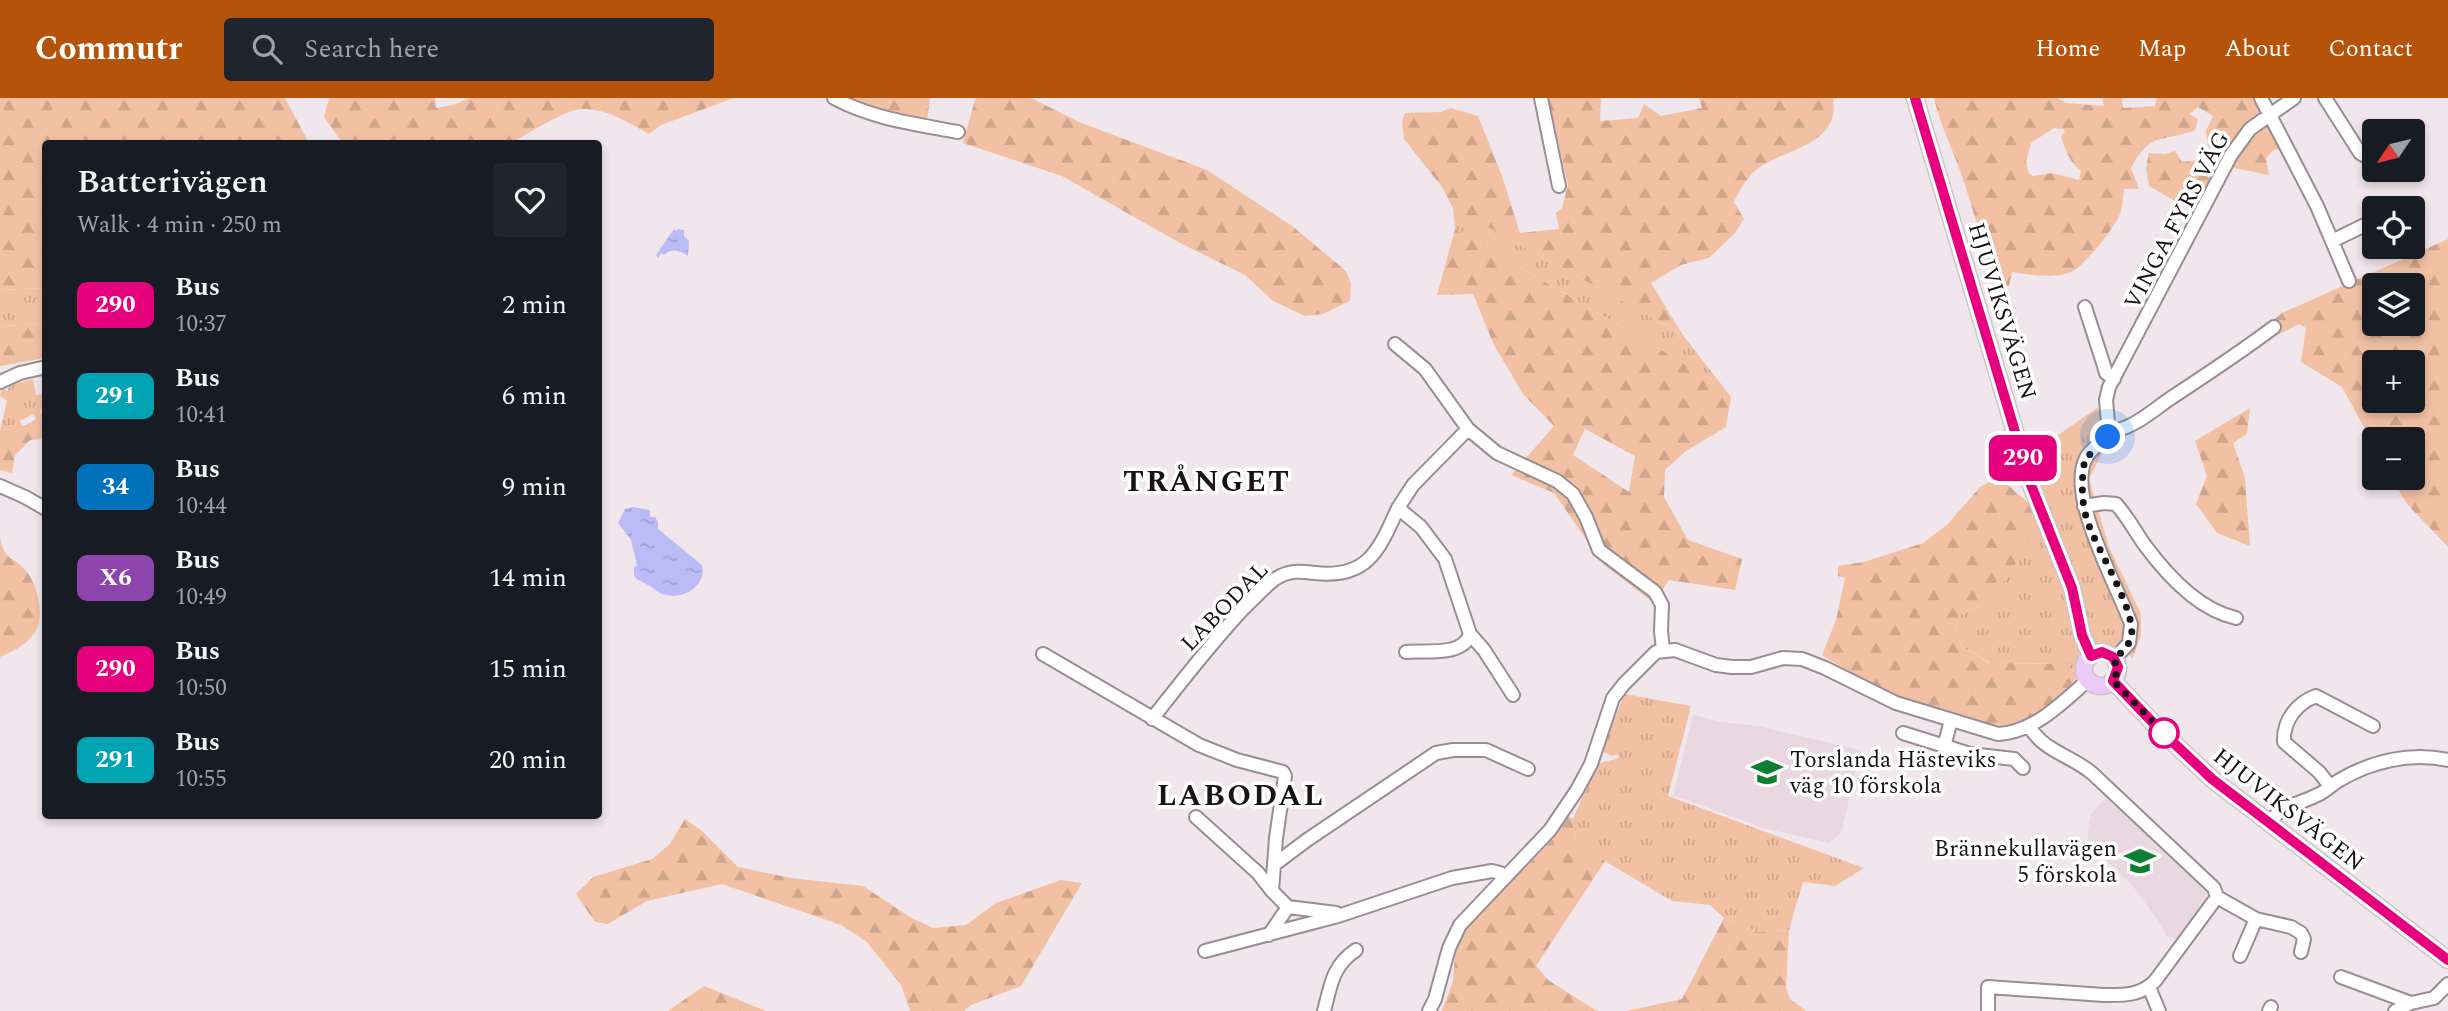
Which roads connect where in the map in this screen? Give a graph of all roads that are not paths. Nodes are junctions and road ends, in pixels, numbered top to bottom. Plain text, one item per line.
1 (834, 98) edge
2 (1541, 98) edge
3 (1915, 98) edge
4 (2262, 98) edge
5 (2294, 98) edge
6 (2325, 98) edge
7 (2271, 115) junction
8 (958, 132) dead end
9 (2362, 153) edge
10 (1559, 186) dead end
11 (2362, 226) edge
12 (2332, 241) junction
13 (2349, 281) dead end
14 (2085, 307) dead end
15 (2274, 327) dead end
16 (1395, 344) dead end
17 (42, 368) edge
18 (2114, 379) junction
19 (0, 382) edge
20 (1468, 429) junction
21 (2110, 431) junction
22 (0, 486) edge
23 (2084, 506) junction
24 (42, 507) edge
25 (1398, 508) junction
26 (2236, 618) dead end
27 (1470, 634) junction
28 (1663, 649) junction
29 (1406, 652) dead end
30 (1043, 654) dead end
31 (2091, 656) junction
32 (2114, 659) junction
33 (2088, 680) junction
34 (2113, 681) junction
35 (1513, 695) dead end
36 (1152, 719) junction
37 (1951, 720) junction
38 (2029, 726) junction
39 (2373, 726) dead end
40 (1903, 733) dead end
41 (1944, 747) junction
42 (2448, 760) edge
43 (2023, 768) dead end
44 (1528, 769) dead end
45 (2330, 786) junction
46 (1196, 817) dead end
47 (2269, 823) junction
48 (1275, 864) junction
49 (1506, 877) junction
50 (1272, 891) junction
51 (2217, 897) junction
52 (1287, 907) junction
53 (1338, 916) junction
54 (2256, 919) junction
55 (1269, 935) junction
56 (1356, 950) dead end
57 (1205, 951) dead end
58 (2301, 952) dead end
59 (2241, 956) dead end
60 (2448, 960) edge
61 (2341, 977) dead end
62 (2448, 984) edge
63 (2149, 987) junction
64 (2411, 1003) junction
65 (1324, 1011) edge
66 (1429, 1011) edge
67 (1988, 1011) edge
68 (2159, 1011) edge
69 (2395, 1011) edge

1 - 8 street
2 - 10 street
3 - 31 main road, HJUVIKSVÄGEN
4 - 7 street
5 - 7 street, VINGA FYRS VÄG
6 - 9 street
7 - 12 street
7 - 18 street, VINGA FYRS VÄG
11 - 12 street
12 - 13 street
14 - 18 street, VINGA FYRS VÄG
15 - 21 street
16 - 20 street
17 - 19 street
18 - 21 street, VINGA FYRS VÄG
20 - 25 street, LABODAL
20 - 28 street
21 - 23 street
22 - 24 street
23 - 26 street
23 - 32 street
25 - 27 street
25 - 36 street, LABODAL
27 - 29 street
27 - 35 street
28 - 37 street
28 - 49 street
30 - 36 street
31 - 32 main road
31 - 33 main road, HJUVIKSVÄGEN
32 - 34 main road
33 - 34 main road
33 - 38 street
34 - 47 main road, HJUVIKSVÄGEN
36 - 48 street
37 - 38 street
37 - 41 street
38 - 51 street
39 - 45 street
40 - 41 street
41 - 43 street
42 - 45 street
44 - 48 street
45 - 47 street
46 - 50 street
47 - 60 main road, HJUVIKSVÄGEN
48 - 50 street
49 - 53 street
49 - 66 street
50 - 52 street
51 - 54 street
51 - 63 street
52 - 53 street
52 - 55 street
53 - 55 street
54 - 58 street
54 - 59 street
55 - 57 street
56 - 65 street
61 - 64 street
62 - 64 street
63 - 67 street
63 - 68 street
64 - 69 street

